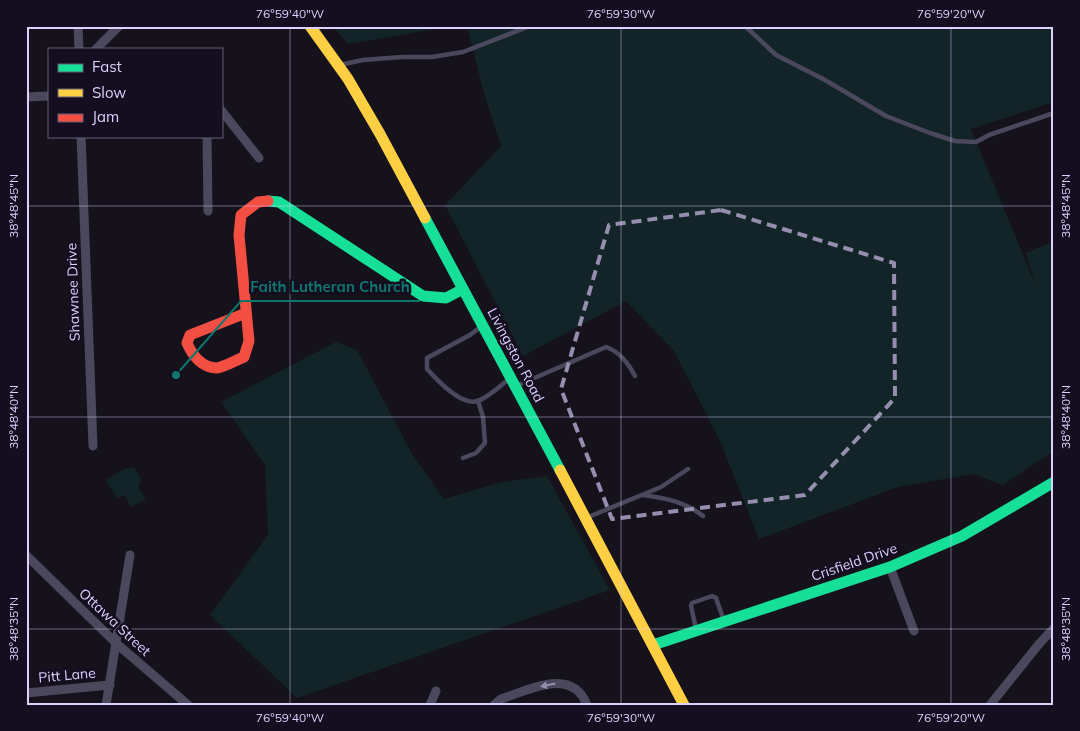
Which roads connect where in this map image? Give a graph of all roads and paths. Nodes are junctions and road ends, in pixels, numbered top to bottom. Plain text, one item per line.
1 (78, 26) edge
2 (118, 26) edge
3 (310, 26) edge
4 (530, 26) edge
5 (745, 26) edge
6 (79, 48) edge
7 (97, 48) edge
8 (338, 65) junction
9 (48, 96) edge
10 (26, 97) edge
11 (222, 111) edge
12 (1054, 113) edge
13 (81, 138) edge
14 (207, 138) edge
15 (259, 158) dead end
16 (208, 211) dead end
17 (463, 289) junction
18 (246, 313) junction
19 (483, 326) junction
20 (635, 376) dead end
21 (513, 382) junction
22 (478, 401) junction
23 (93, 446) dead end
24 (463, 458) dead end
25 (688, 469) dead end
26 (1054, 482) edge
27 (642, 495) junction
28 (703, 516) dead end
29 (586, 518) junction
30 (26, 555) edge
31 (130, 555) dead end
32 (890, 567) junction
33 (725, 621) junction
34 (1054, 628) edge
35 (697, 630) junction
36 (914, 631) dead end
37 (116, 644) junction
38 (653, 645) junction
39 (110, 685) junction
40 (436, 690) dead end
41 (26, 693) edge
42 (106, 705) edge
43 (188, 705) edge
44 (430, 705) edge
45 (494, 705) edge
46 (587, 705) edge
47 (684, 705) edge
48 (990, 705) edge

1 - 6 street
2 - 7 street
3 - 8 street, Livingston Road
4 - 8 lane
5 - 12 lane
8 - 17 street, Livingston Road
9 - 10 street
11 - 15 street
13 - 23 street, Shawnee Drive
14 - 16 street
17 - 18 street
17 - 19 street, Livingston Road
18 - 18 street
19 - 21 street, Livingston Road
19 - 22 lane
20 - 21 lane
21 - 22 lane
21 - 29 street, Livingston Road
22 - 24 lane
25 - 27 lane
26 - 32 street, Crisfield Drive
27 - 28 lane
27 - 29 lane
29 - 38 street, Livingston Road
30 - 37 street, Ottawa Street
31 - 37 street
32 - 33 street, Crisfield Drive
32 - 36 street
33 - 35 street, Crisfield Drive
33 - 35 lane
34 - 48 street
35 - 38 street, Crisfield Drive
37 - 39 street
37 - 43 street, Ottawa Street
38 - 47 street, Livingston Road
39 - 41 street, Pitt Lane
39 - 42 street
40 - 44 street
46 -> 45 street

